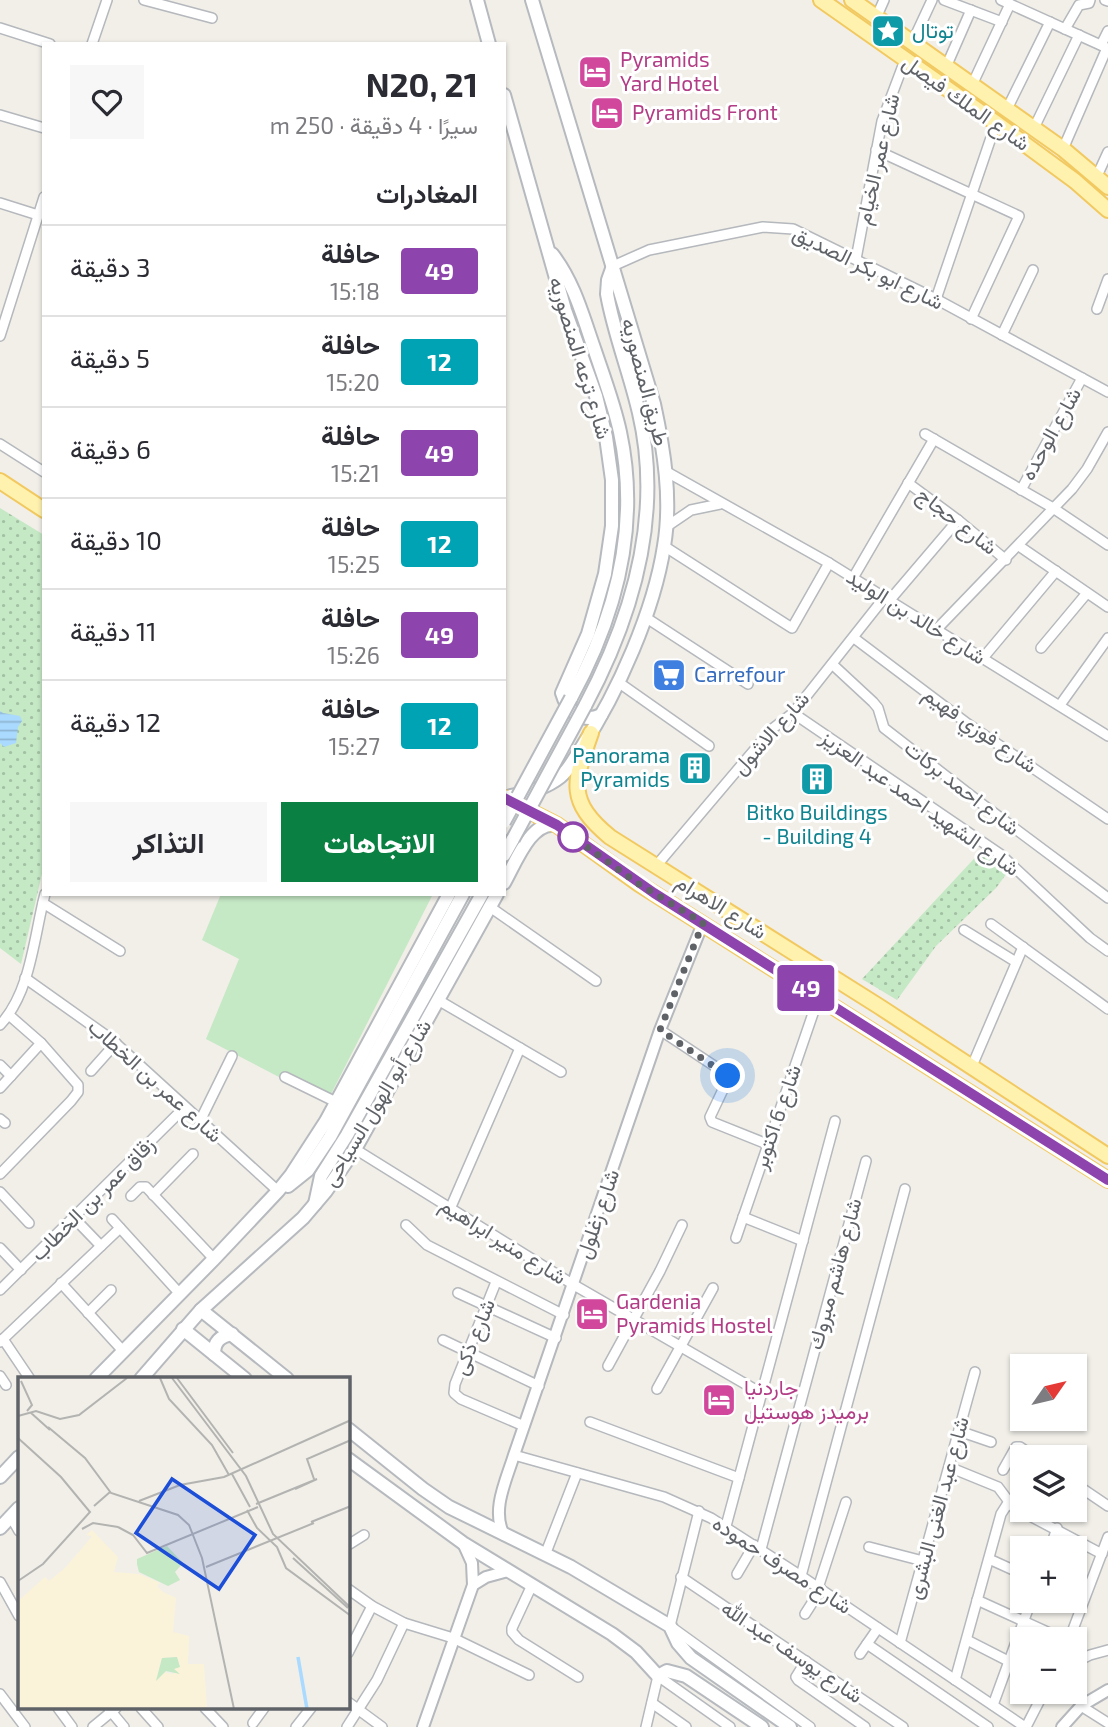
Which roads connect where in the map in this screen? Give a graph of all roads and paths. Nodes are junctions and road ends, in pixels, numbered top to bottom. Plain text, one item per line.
1 (107, 0) edge
2 (144, 0) edge
3 (477, 0) edge
4 (532, 0) edge
5 (821, 0) edge
6 (852, 0) edge
7 (884, 0) edge
8 (932, 0) edge
9 (944, 0) edge
10 (1090, 0) edge
11 (1006, 2) edge
12 (971, 10) junction
13 (212, 18) dead end
14 (876, 18) junction
15 (1002, 22) junction
16 (1050, 22) junction
17 (0, 28) edge
18 (1065, 29) junction
19 (1108, 31) edge
20 (1079, 35) junction
21 (44, 42) edge
22 (93, 42) edge
23 (488, 42) edge
24 (912, 43) junction
25 (1104, 46) edge
26 (905, 60) junction
27 (946, 66) junction
28 (972, 85) junction
29 (506, 102) edge
30 (1007, 109) junction
31 (0, 115) edge
32 (996, 123) junction
33 (42, 127) edge
34 (1034, 128) junction
35 (1063, 149) junction
36 (876, 150) junction
37 (1108, 152) edge
38 (1097, 176) junction
39 (1108, 187) edge
40 (971, 195) junction
41 (0, 203) edge
42 (42, 203) edge
43 (1108, 210) edge
44 (38, 215) junction
45 (548, 248) junction
46 (856, 259) junction
47 (612, 266) junction
48 (1033, 270) dead end
49 (1108, 279) edge
50 (0, 296) edge
51 (936, 299) junction
52 (11, 300) junction
53 (1097, 309) dead end
54 (971, 319) junction
55 (1002, 335) junction
56 (0, 336) edge
57 (1082, 378) junction
58 (1108, 391) edge
59 (1108, 432) edge
60 (925, 433) dead end
61 (934, 439) junction
62 (0, 444) edge
63 (42, 471) edge
64 (667, 472) junction
65 (0, 481) edge
66 (908, 483) junction
67 (1021, 489) junction
68 (720, 503) junction
69 (42, 509) edge
70 (1053, 509) junction
71 (958, 520) junction
72 (666, 527) junction
73 (1107, 543) edge
74 (1019, 546) junction
75 (664, 547) junction
76 (1006, 559) junction
77 (829, 563) junction
78 (1056, 571) junction
79 (853, 578) junction
80 (1087, 593) junction
81 (887, 599) junction
82 (1108, 607) edge
83 (645, 617) junction
84 (936, 630) junction
85 (854, 638) junction
86 (1108, 638) edge
87 (1041, 648) dead end
88 (983, 658) junction
89 (832, 664) junction
90 (618, 682) junction
91 (748, 684) dead end
92 (1060, 705) junction
93 (793, 713) junction
94 (601, 715) junction
95 (592, 733) junction
96 (1108, 736) edge
97 (709, 746) dead end
98 (506, 797) edge
99 (506, 798) edge
100 (506, 808) edge
101 (506, 818) edge
102 (1108, 819) edge
103 (557, 825) junction
104 (531, 836) junction
105 (506, 851) edge
106 (656, 866) junction
107 (506, 880) edge
108 (448, 896) edge
109 (462, 896) edge
110 (481, 896) edge
111 (496, 896) edge
112 (1108, 898) edge
113 (44, 899) edge
114 (490, 907) junction
115 (703, 923) junction
116 (992, 924) dead end
117 (964, 929) dead end
118 (1023, 947) junction
119 (120, 951) dead end
120 (1108, 951) edge
121 (1016, 962) junction
122 (25, 978) junction
123 (596, 981) dead end
124 (819, 996) junction
125 (438, 1000) junction
126 (1108, 1009) edge
127 (9, 1015) junction
128 (0, 1026) edge
129 (660, 1030) junction
130 (925, 1036) junction
131 (41, 1043) junction
132 (116, 1043) junction
133 (520, 1048) junction
134 (232, 1056) dead end
135 (914, 1056) junction
136 (967, 1063) junction
137 (0, 1065) edge
138 (91, 1071) dead end
139 (561, 1072) dead end
140 (11, 1076) junction
141 (285, 1077) dead end
142 (948, 1079) junction
143 (0, 1088) edge
144 (336, 1102) junction
145 (185, 1107) junction
146 (200, 1121) junction
147 (835, 1121) dead end
148 (767, 1144) junction
149 (355, 1149) junction
150 (193, 1154) dead end
151 (1108, 1156) edge
152 (866, 1161) dead end
153 (0, 1174) edge
154 (1108, 1180) edge
155 (905, 1189) dead end
156 (0, 1192) edge
157 (278, 1192) junction
158 (153, 1195) junction
159 (131, 1196) dead end
160 (315, 1205) junction
161 (450, 1209) junction
162 (743, 1217) junction
163 (74, 1218) junction
164 (112, 1219) dead end
165 (29, 1223) dead end
166 (405, 1225) dead end
167 (682, 1225) dead end
168 (120, 1228) junction
169 (736, 1238) dead end
170 (803, 1241) junction
171 (101, 1246) junction
172 (0, 1248) edge
173 (214, 1259) junction
174 (22, 1270) junction
175 (496, 1282) junction
176 (61, 1283) junction
177 (574, 1285) junction
178 (713, 1288) dead end
179 (0, 1290) edge
180 (111, 1290) dead end
181 (458, 1293) dead end
182 (180, 1294) junction
183 (486, 1306) junction
184 (201, 1310) junction
185 (88, 1313) junction
186 (564, 1315) junction
187 (634, 1320) junction
188 (183, 1329) junction
189 (232, 1334) junction
190 (556, 1338) junction
191 (1, 1340) edge
192 (443, 1340) dead end
193 (680, 1347) junction
194 (123, 1351) junction
195 (468, 1351) junction
196 (214, 1354) junction
197 (608, 1366) dead end
198 (975, 1372) dead end
199 (0, 1376) edge
200 (29, 1377) edge
201 (98, 1377) edge
202 (143, 1377) edge
203 (243, 1377) edge
204 (285, 1377) edge
205 (6, 1385) dead end
206 (539, 1386) junction
207 (657, 1389) dead end
208 (761, 1393) junction
209 (590, 1422) dead end
210 (524, 1426) junction
211 (350, 1431) edge
212 (958, 1431) junction
213 (991, 1442) dead end
214 (514, 1455) junction
215 (18, 1458) edge
216 (1010, 1458) edge
217 (350, 1460) edge
218 (948, 1467) junction
219 (1003, 1471) dead end
220 (577, 1473) junction
221 (0, 1476) edge
222 (739, 1478) junction
223 (1087, 1492) edge
224 (846, 1502) dead end
225 (1008, 1503) junction
226 (1108, 1506) edge
227 (499, 1507) junction
228 (699, 1511) junction
229 (15, 1513) edge
230 (477, 1522) junction
231 (726, 1526) junction
232 (0, 1528) edge
233 (1057, 1528) junction
234 (364, 1535) dead end
235 (505, 1535) junction
236 (1054, 1536) edge
237 (1108, 1537) edge
238 (463, 1543) junction
239 (350, 1544) edge
240 (758, 1547) junction
241 (869, 1547) dead end
242 (1102, 1554) junction
243 (545, 1555) junction
244 (989, 1559) junction
245 (923, 1561) junction
246 (1010, 1569) edge
247 (508, 1571) junction
248 (737, 1574) dead end
249 (802, 1576) junction
250 (681, 1577) junction
251 (0, 1583) edge
252 (1087, 1583) edge
253 (532, 1585) junction
254 (473, 1586) junction
255 (819, 1589) junction
256 (350, 1590) edge
257 (977, 1600) junction
258 (372, 1606) junction
259 (1027, 1613) edge
260 (18, 1614) edge
261 (806, 1614) dead end
262 (1024, 1621) junction
263 (404, 1623) junction
264 (670, 1626) junction
265 (1022, 1627) edge
266 (1038, 1627) edge
267 (878, 1628) junction
268 (453, 1638) junction
269 (967, 1640) junction
270 (900, 1643) junction
271 (867, 1644) junction
272 (350, 1649) edge
273 (1108, 1650) edge
274 (860, 1654) dead end
275 (1087, 1656) edge
276 (806, 1661) junction
277 (1010, 1662) joint
278 (529, 1675) dead end
279 (658, 1676) junction
280 (578, 1677) dead end
281 (955, 1680) junction
282 (1108, 1690) edge
283 (0, 1695) edge
284 (652, 1703) junction
285 (350, 1704) edge
286 (1037, 1704) edge
287 (993, 1706) junction
288 (1081, 1706) junction
289 (59, 1710) edge
290 (111, 1710) edge
291 (113, 1710) edge
292 (143, 1710) edge
293 (207, 1710) edge
294 (263, 1710) edge
295 (309, 1710) edge
296 (358, 1710) junction
297 (253, 1723) dead end
298 (1108, 1723) edge
299 (1063, 1726) edge
300 (25, 1727) edge
301 (72, 1727) edge
302 (93, 1727) edge
303 (124, 1727) edge
304 (158, 1727) edge
305 (223, 1727) edge
306 (296, 1727) edge
307 (347, 1727) edge
308 (382, 1727) edge
309 (423, 1727) edge
310 (646, 1727) edge
311 (686, 1727) edge
312 (730, 1727) edge
313 (762, 1727) edge
314 (790, 1727) edge
315 (810, 1727) edge
316 (865, 1727) edge
317 (903, 1727) edge
318 (988, 1727) edge
319 (1025, 1727) edge

1 - 22 street
2 - 13 street
3 - 23 main road
4 - 47 main road, طريق المنصوريه
5 - 26 main road, شارع الملك فيصل
6 - 14 main road, شارع الملك فيصل
7 - 14 street
8 - 24 street
9 - 12 street
10 - 18 street
11 - 15 street
11 - 16 street
12 - 15 street
12 - 27 street
14 - 24 main road, شارع الملك فيصل
15 - 28 street
16 - 18 street
16 - 30 street
17 - 21 street
18 - 20 street
19 - 25 street
20 - 25 street
20 - 34 street
24 - 27 main road, شارع الملك فيصل
25 - 35 street
26 - 32 main road, شارع الملك فيصل
26 - 36 street, شارع عمر الخيام
27 - 28 main road, شارع الملك فيصل
28 - 30 main road, شارع الملك فيصل
29 - 45 main road, شارع ترعه المنصوريه
30 - 34 main road, شارع الملك فيصل
31 - 33 street
32 - 40 street
32 - 43 main road, شارع الملك فيصل
34 - 35 main road, شارع الملك فيصل
35 - 38 main road, شارع الملك فيصل
36 - 40 street
36 - 46 street, شارع عمر الخيام
37 - 38 street
38 - 39 main road, شارع الملك فيصل
40 - 51 street
40 - 54 street
41 - 44 street
42 - 44 street
44 - 52 street
45 - 94 main road, شارع ترعه المنصوريه
45 - 101 main road, bridge
46 - 47 street, شارع ابو بكر الصديق
46 - 51 street, شارع ابو بكر الصديق
47 - 64 main road, طريق المنصوريه
47 - 105 main road, bridge
48 - 55 street
49 - 53 street
50 - 52 street
51 - 54 street, شارع ابو بكر الصديق
52 - 56 street
54 - 55 street, شارع ابو بكر الصديق
55 - 57 street, شارع ابو بكر الصديق
57 - 58 street, شارع ابو بكر الصديق
57 - 67 street, شارع الوحده
59 - 70 street
60 - 61 street
61 - 66 street
61 - 67 street
62 - 63 street
64 - 68 street, شارع خالد بن الوليد
64 - 72 main road, طريق المنصوريه
65 - 69 main road
66 - 71 street, شارع حجاج
66 - 79 street
67 - 70 street
68 - 72 street
68 - 77 street, شارع خالد بن الوليد
70 - 73 street
70 - 74 street
71 - 76 street, شارع حجاج
71 - 81 street, شارع الاشول
72 - 75 main road, طريق المنصوريه
74 - 76 street
74 - 78 street
75 - 77 street
75 - 83 main road, طريق المنصوريه
76 - 84 street
77 - 79 street, شارع خالد بن الوليد
78 - 80 street
78 - 88 street
79 - 81 street, شارع خالد بن الوليد
80 - 82 street
80 - 87 street
81 - 84 street, شارع خالد بن الوليد
81 - 85 street, شارع الاشول
83 - 90 main road, طريق المنصوريه
83 - 91 street
84 - 88 street, شارع خالد بن الوليد
85 - 89 street, شارع الاشول
85 - 102 street, شارع فوزي فهيم
86 - 92 street
88 - 92 street, شارع خالد بن الوليد
89 - 93 street, شارع الاشول
89 - 112 street, شارع احمد بركات
90 - 94 main road, طريق المنصوريه
90 - 97 street
92 - 96 street, شارع خالد بن الوليد
93 - 106 street, شارع الاشول
93 - 120 street, شارع الشهيد احمد عبد العزيز
94 - 95 main road, طريق المنصوريه
95 - 98 main road, طريق المنصوريه
95 - 106 main road, شارع الاهرام
99 - 103 main road, شارع الاهرام
100 - 104 main road
103 - 104 main road
103 - 115 main road, شارع الاهرام
104 - 107 main road
106 - 130 main road, شارع الاهرام
108 - 144 main road, شارع أبو الهول السياحى
109 - 157 main road
110 - 160 main road
111 - 114 main road, شارع أبو الهول السياحى
113 - 119 street
113 - 122 street
114 - 123 street
114 - 125 main road, شارع أبو الهول السياحى
115 - 124 main road, شارع الاهرام
115 - 129 street, شارع زغلول
116 - 118 street
117 - 121 street
118 - 121 street
118 - 126 street
121 - 136 street
122 - 127 street
122 - 132 street, شارع عمر بن الخطاب
124 - 135 main road, شارع الاهرام
124 - 148 street, شارع 6 اكتوبر
125 - 133 street
125 - 149 main road, شارع أبو الهول السياحى
127 - 128 street
127 - 131 street
129 - 148 street
129 - 177 street, شارع زغلول
130 - 135 main road
130 - 136 main road, شارع الاهرام
131 - 140 street
131 - 153 street
132 - 138 street
132 - 145 street, شارع عمر بن الخطاب
133 - 139 street
133 - 161 street
134 - 146 street
135 - 142 main road, شارع الاهرام
136 - 142 main road
136 - 151 main road, شارع الاهرام
137 - 140 street
140 - 143 street
141 - 144 street
142 - 154 main road, شارع الاهرام
144 - 157 main road, شارع أبو الهول السياحى
145 - 146 street, شارع عمر بن الخطاب
145 - 163 street, زقاق عمر بن الخطاب
146 - 157 street, شارع عمر بن الخطاب
147 - 170 street
148 - 162 street, شارع 6 اكتوبر
149 - 160 main road, شارع أبو الهول السياحى
149 - 161 street, شارع منير ابراهيم
150 - 158 street
152 - 240 street, شارع هاشم مبروك
155 - 249 street
156 - 165 street
157 - 173 main road, شارع أبو الهول السياحى
158 - 159 street
158 - 173 street
160 - 184 main road, شارع أبو الهول السياحى
161 - 177 street, شارع منير ابراهيم
162 - 169 street, شارع 6 اكتوبر
162 - 170 street
163 - 171 street
163 - 174 street, زقاق عمر بن الخطاب
164 - 168 street
166 - 175 street
167 - 187 street
168 - 171 street
168 - 182 street
170 - 208 street
171 - 176 street
172 - 174 street
173 - 182 main road, شارع أبو الهول السياحى
174 - 179 street, زقاق عمر بن الخطاب
175 - 183 street, شارع ذكى
175 - 186 street
176 - 185 street
176 - 191 street
177 - 186 street, شارع زغلول
177 - 187 street, شارع منير ابراهيم
178 - 193 street
180 - 185 street
181 - 183 street
182 - 194 main road, شارع أبو الهول السياحى
183 - 190 street
183 - 195 street, شارع ذكى
184 - 188 main road, شارع أبو الهول السياحى
184 - 189 main road
185 - 194 street
186 - 190 street, شارع زغلول
187 - 193 street, شارع منير ابراهيم
187 - 197 street
188 - 196 main road
188 - 202 main road, شارع أبو الهول السياحى
189 - 196 main road
189 - 204 main road
190 - 206 street, شارع زغلول
191 - 200 street
192 - 195 street
193 - 207 street
193 - 208 street, شارع منير ابراهيم
194 - 201 main road, شارع أبو الهول السياحى
195 - 206 street
195 - 210 street, شارع ذكى
196 - 203 main road
198 - 212 street, شارع عبد الغنى البشرى
199 - 205 street
206 - 210 street, شارع زغلول
208 - 222 street
209 - 222 street
210 - 214 street, شارع زغلول
211 - 230 main road
212 - 213 street
212 - 218 street, شارع عبد الغنى البشرى
214 - 220 street, شارع مصرف حموده
214 - 227 street, شارع زغلول
215 - 221 main road
216 - 219 street
217 - 238 main road
218 - 225 street
218 - 245 street, شارع عبد الغنى البشرى
220 - 228 street, شارع مصرف حموده
220 - 243 street
222 - 231 street
223 - 226 street
224 - 255 street
225 - 233 street
225 - 244 street
227 - 230 street
227 - 235 street, شارع زغلول
228 - 231 street, شارع مصرف حموده
228 - 250 street
229 - 232 main road
230 - 235 main road
231 - 240 street, شارع مصرف حموده
233 - 236 street
233 - 242 street
234 - 239 street
235 - 243 main road
237 - 242 street
238 - 247 main road
238 - 254 street
240 - 248 street, شارع هاشم مبروك
240 - 249 street, شارع مصرف حموده
241 - 245 street
242 - 252 street
243 - 264 main road
244 - 246 street
244 - 257 street
245 - 270 street, شارع عبد الغنى البشرى
247 - 253 main road
247 - 254 street
249 - 255 street, شارع مصرف حموده
250 - 264 street
250 - 276 street, شارع يوسف عبد الله
251 - 260 street
253 - 279 main road
253 - 280 street
254 - 268 street
255 - 261 street
255 - 267 street, شارع مصرف حموده
256 - 258 street
257 - 262 street
257 - 269 street
258 - 263 street
258 - 272 street
259 - 262 street
262 - 265 street
262 - 266 street
263 - 268 street
263 - 296 street
264 - 314 main road
264 - 315 street
267 - 270 street, شارع مصرف حموده
267 - 271 street
268 - 278 street
268 - 309 street
269 - 277 street
269 - 281 street
270 - 281 street, شارع مصرف حموده
271 - 274 street
271 - 318 street
273 - 275 street
276 - 316 street
276 - 317 street, شارع يوسف عبد الله
277 - 287 street
279 - 284 street
279 - 312 street
279 - 313 main road
281 - 287 street, شارع مصرف حموده
282 - 288 street
283 - 300 street
284 - 310 street
284 - 311 street
285 - 296 street
286 - 319 street
287 - 319 street, شارع مصرف حموده
288 - 298 street
288 - 299 street
289 - 301 street
290 - 302 street
291 - 303 street
292 - 304 street
293 - 305 street
294 - 297 street
295 - 306 street
296 - 307 street
296 - 308 street

